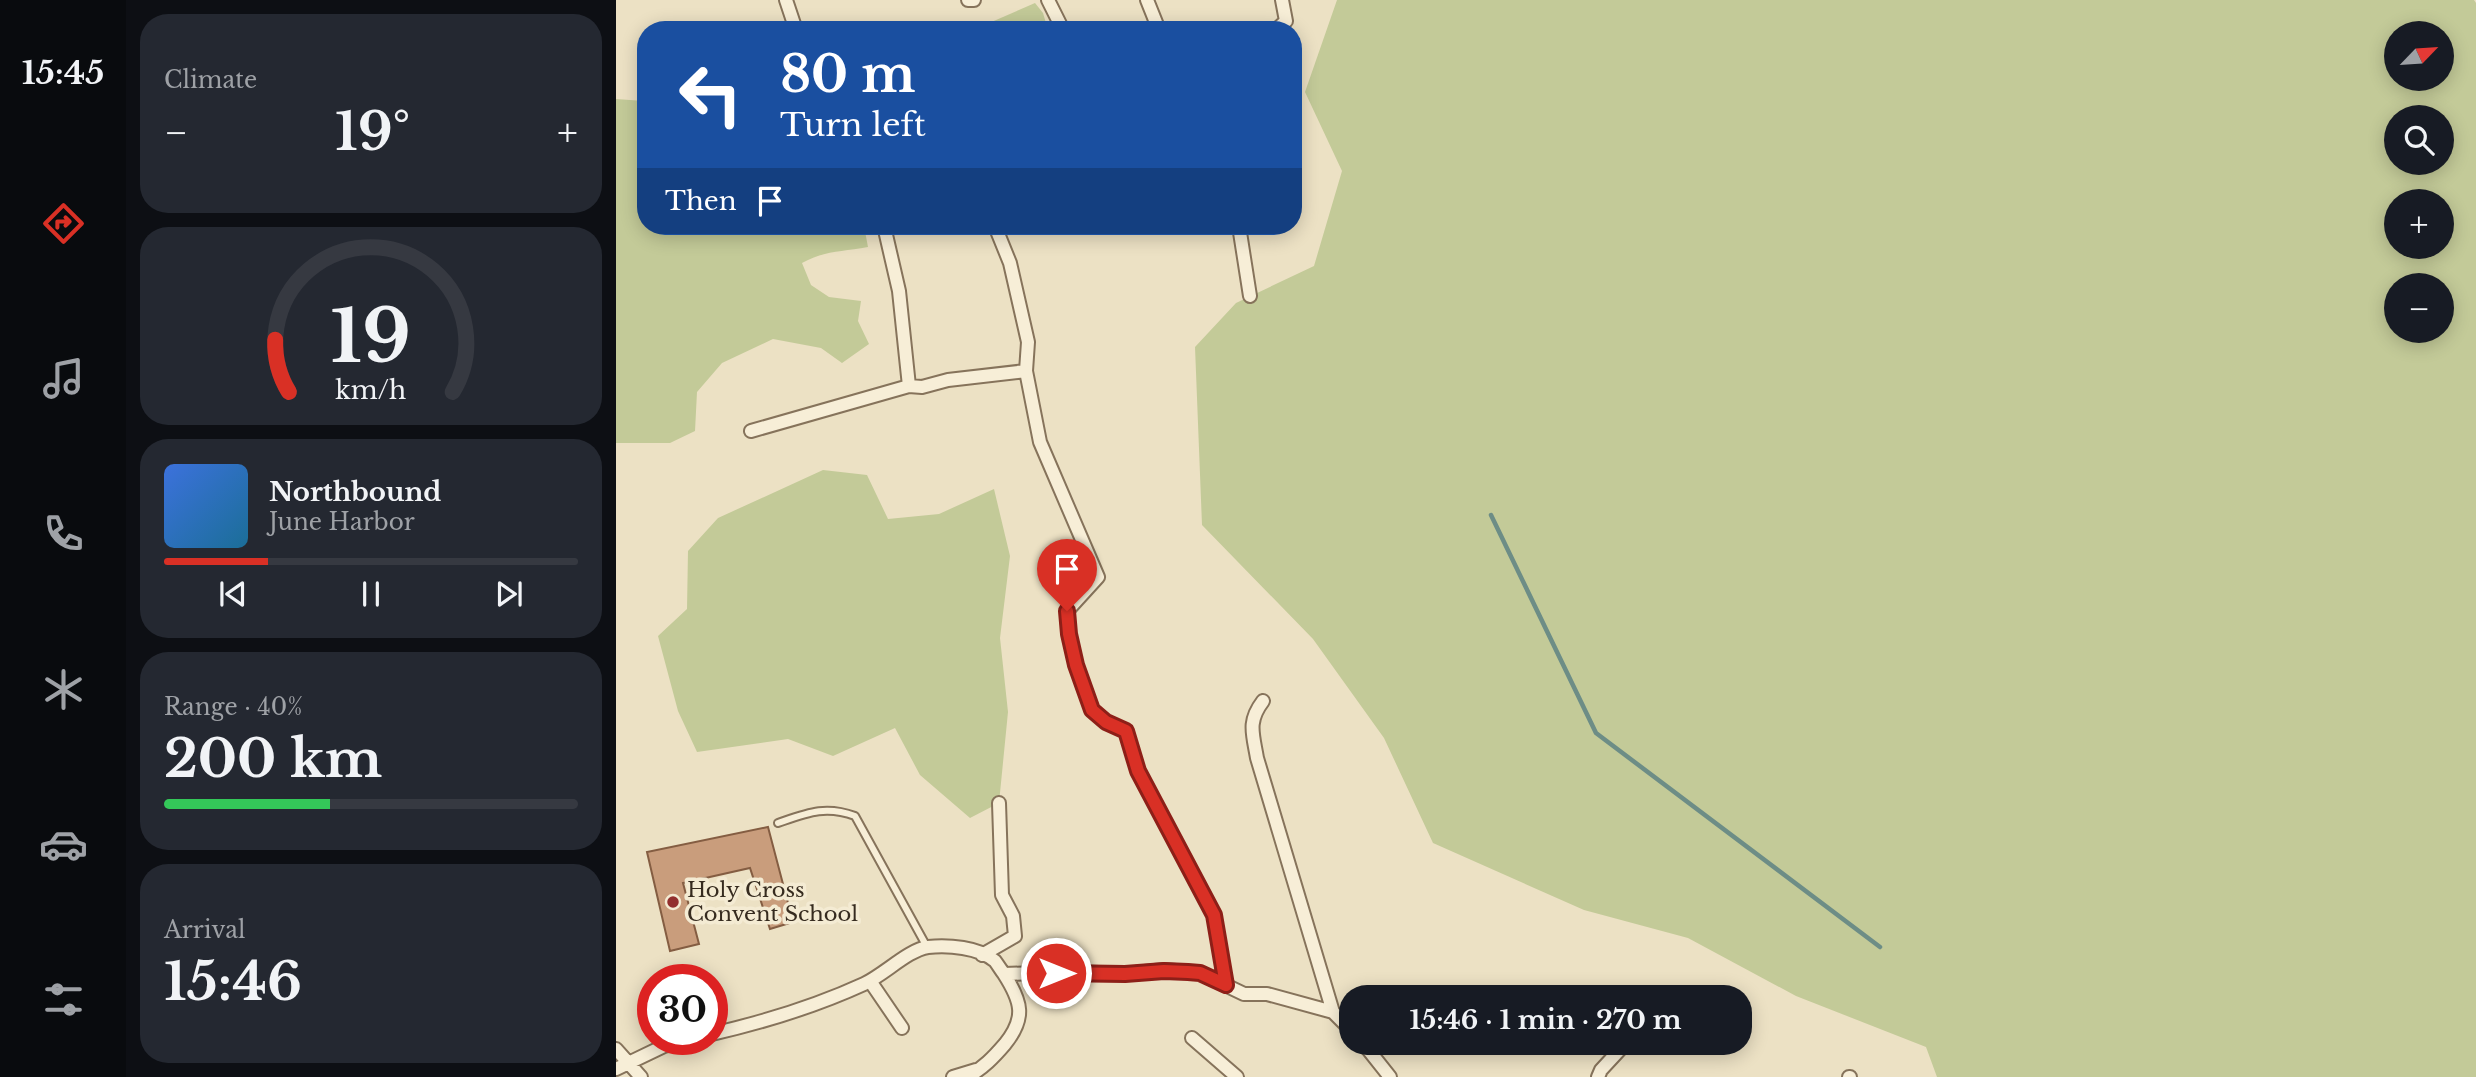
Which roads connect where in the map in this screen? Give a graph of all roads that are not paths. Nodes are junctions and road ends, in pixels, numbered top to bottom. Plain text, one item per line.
1 (786, 0) edge
2 (968, 0) edge
3 (974, 0) edge
4 (1048, 0) edge
5 (1147, 0) edge
6 (1282, 0) edge
7 (793, 21) edge
8 (1058, 21) edge
9 (1155, 21) edge
10 (1286, 21) edge
11 (886, 235) edge
12 (999, 235) edge
13 (1240, 235) edge
14 (1250, 296) dead end
15 (1026, 371) junction
16 (909, 386) junction
17 (751, 431) dead end
18 (1263, 701) dead end
19 (999, 803) dead end
20 (778, 823) dead end
21 (927, 947) junction
22 (982, 955) junction
23 (1004, 974) junction
24 (870, 981) junction
25 (1226, 985) junction
26 (1333, 1012) junction
27 (1339, 1018) edge
28 (902, 1028) dead end
29 (728, 1030) edge
30 (1192, 1038) dead end
31 (616, 1049) edge
32 (645, 1055) edge
33 (1373, 1055) edge
34 (1615, 1055) edge
35 (621, 1066) edge
36 (983, 1068) junction
37 (641, 1077) edge
38 (953, 1077) edge
39 (968, 1077) edge
40 (1237, 1077) edge
41 (1390, 1077) edge
42 (1598, 1077) edge

1 - 7 street
2 - 3 street
4 - 8 street
5 - 9 street
6 - 10 street
11 - 16 street
12 - 15 street
13 - 14 street
15 - 16 street
15 - 25 street
16 - 17 street
18 - 26 street
19 - 22 street
20 - 21 lane
21 - 22 street
21 - 24 street
22 - 23 street
23 - 25 street
23 - 36 street
24 - 28 street
24 - 29 street
25 - 26 street
26 - 27 street
30 - 40 street
31 - 35 street
32 - 35 street
33 - 41 street
34 - 42 street
35 - 37 street
36 - 38 street
36 - 39 street

